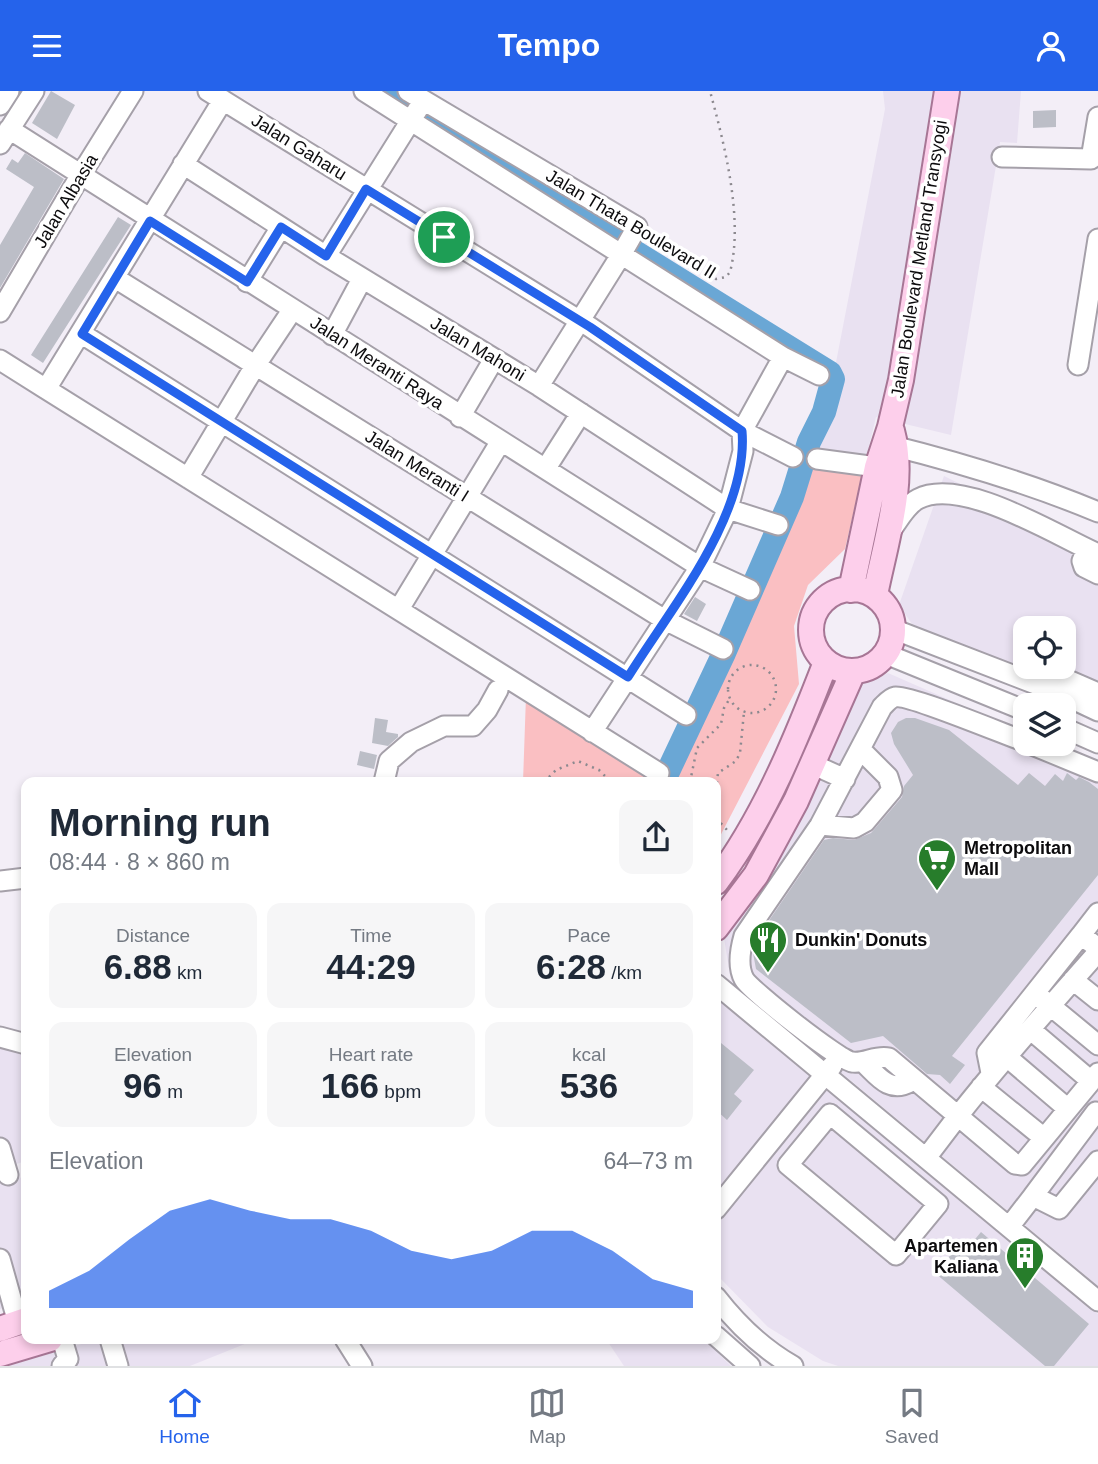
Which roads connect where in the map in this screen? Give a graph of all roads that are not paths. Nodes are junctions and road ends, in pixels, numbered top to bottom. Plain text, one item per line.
1 (9, 91) edge
2 (34, 91) edge
3 (134, 91) edge
4 (364, 91) edge
5 (947, 91) edge
6 (216, 96) edge
7 (0, 105) edge
8 (415, 106) edge
9 (1098, 117) edge
10 (4, 137) edge
11 (1002, 157) dead end
12 (1094, 160) edge
13 (183, 165) junction
14 (80, 176) junction
15 (366, 189) junction
16 (150, 221) junction
17 (281, 227) junction
18 (1098, 239) edge
19 (629, 242) junction
20 (326, 256) junction
21 (115, 278) junction
22 (362, 279) junction
23 (247, 282) junction
24 (293, 309) junction
25 (0, 312) edge
26 (579, 321) junction
27 (82, 334) junction
28 (332, 335) junction
29 (783, 357) junction
30 (494, 359) junction
31 (0, 360) edge
32 (1078, 365) dead end
33 (255, 366) junction
34 (819, 375) dead end
35 (539, 386) junction
36 (46, 389) junction
37 (581, 413) junction
38 (460, 417) junction
39 (222, 423) junction
40 (742, 431) junction
41 (890, 439) junction
42 (501, 441) junction
43 (793, 457) dead end
44 (817, 459) dead end
45 (877, 467) junction
46 (546, 468) junction
47 (188, 478) junction
48 (466, 497) junction
49 (728, 509) junction
50 (1098, 512) edge
51 (778, 525) dead end
52 (890, 532) junction
53 (1092, 551) edge
54 (432, 554) junction
55 (699, 568) junction
56 (1098, 574) edge
57 (750, 590) dead end
58 (851, 590) junction
59 (876, 594) junction
60 (399, 609) junction
61 (665, 620) junction
62 (893, 629) junction
63 (723, 649) dead end
64 (886, 654) junction
65 (826, 662) junction
66 (1013, 666) edge
67 (853, 672) junction
68 (628, 677) junction
69 (1044, 679) edge
70 (1054, 679) edge
71 (957, 683) junction
72 (498, 690) dead end
73 (1098, 694) edge
74 (1013, 706) edge
75 (1098, 711) edge
76 (945, 712) junction
77 (686, 715) dead end
78 (592, 732) junction
79 (1076, 733) edge
80 (1013, 737) edge
81 (1098, 743) edge
82 (860, 749) junction
83 (1059, 756) edge
84 (812, 764) junction
85 (1098, 772) edge
86 (659, 773) dead end
87 (385, 777) edge
88 (845, 779) junction
89 (820, 825) junction
90 (724, 865) edge
91 (21, 879) edge
92 (0, 881) edge
93 (1098, 913) edge
94 (721, 921) edge
95 (1082, 935) junction
96 (1098, 950) edge
97 (1073, 980) junction
98 (721, 988) edge
99 (1042, 999) junction
100 (1098, 1000) edge
101 (801, 1028) junction
102 (1031, 1030) junction
103 (0, 1037) edge
104 (21, 1043) edge
105 (789, 1045) junction
106 (1098, 1045) edge
107 (839, 1057) junction
108 (1007, 1057) junction
109 (863, 1062) junction
110 (825, 1075) junction
111 (1095, 1077) edge
112 (986, 1080) junction
113 (910, 1082) dead end
114 (854, 1099) junction
115 (1073, 1103) junction
116 (1097, 1113) edge
117 (958, 1115) junction
118 (837, 1119) junction
119 (1044, 1138) junction
120 (926, 1158) junction
121 (1098, 1161) edge
122 (1032, 1196) junction
123 (721, 1203) edge
124 (1009, 1227) junction
125 (0, 1259) edge
126 (4, 1286) edge
127 (1098, 1301) edge
128 (721, 1303) edge
129 (15, 1324) edge
130 (721, 1340) edge
131 (33, 1344) edge
132 (64, 1344) edge
133 (111, 1344) edge
134 (347, 1344) edge
135 (0, 1354) edge
136 (355, 1364) edge
137 (62, 1366) edge
138 (118, 1366) edge
139 (750, 1366) edge
140 (793, 1366) edge

1 - 7 street
2 - 10 street
3 - 14 street, Jalan Albasia
4 - 8 street, Jalan Thata Boulevard II
5 - 41 main road, Jalan Boulevard Metland Transyogi
6 - 13 street
6 - 15 street, Jalan Gaharu
8 - 15 street
8 - 19 street, Jalan Thata Boulevard II
8 - 19 street, Jalan Thata Boulevard II
9 - 12 street
10 - 14 street, Jalan Meranti Raya
11 - 12 street
13 - 16 street
13 - 17 street, Jalan Mahoni
14 - 16 street, Jalan Meranti Raya
14 - 25 street, Jalan Albasia
15 - 20 street
15 - 26 street, Jalan Gaharu
16 - 21 street
16 - 23 street, Jalan Meranti Raya
17 - 20 street, Jalan Mahoni
17 - 23 street
18 - 32 street
19 - 26 street
19 - 29 street, Jalan Thata Boulevard II
20 - 22 street, Jalan Mahoni
21 - 27 street
21 - 33 street, Jalan Meranti I
22 - 28 street
22 - 30 street, Jalan Mahoni
23 - 24 street, Jalan Meranti Raya
24 - 28 street, Jalan Meranti Raya
24 - 33 street
26 - 35 street
26 - 40 street, Jalan Gaharu
27 - 36 street
27 - 39 street
28 - 38 street, Jalan Meranti Raya
29 - 34 street, Jalan Thata Boulevard II
29 - 40 street
30 - 35 street, Jalan Mahoni
30 - 38 street
31 - 36 street
33 - 39 street
33 - 48 street, Jalan Meranti I
35 - 37 street, Jalan Mahoni
36 - 47 street
37 - 46 street
37 - 49 street, Jalan Mahoni
38 - 42 street, Jalan Meranti Raya
39 - 47 street
39 - 54 street
40 - 43 street, Jalan Gaharu
40 - 49 street
41 - 45 main road
41 - 50 street
41 - 52 main road
42 - 46 street, Jalan Meranti Raya
42 - 48 street
44 - 45 street
45 - 58 main road
46 - 55 street, Jalan Meranti Raya
47 - 60 street
48 - 54 street
48 - 61 street, Jalan Meranti I
49 - 51 street, Jalan Mahoni
49 - 55 street
52 - 53 street
52 - 59 main road
53 - 56 street
54 - 60 street
54 - 68 street
55 - 57 street, Jalan Meranti Raya
55 - 61 street
58 - 59 main road
58 - 65 main road
59 - 62 main road
60 - 78 street
61 - 63 street, Jalan Meranti I
61 - 68 street
62 - 64 main road
62 - 66 street
64 - 67 main road
64 - 71 street
65 - 67 main road
65 - 90 main road
67 - 84 main road
68 - 77 street
68 - 78 street
69 - 75 street
70 - 73 street
71 - 74 street
71 - 76 street
72 - 87 street
76 - 80 street
76 - 82 street
78 - 86 street
79 - 81 street
82 - 88 street
82 - 89 street
83 - 85 street
84 - 88 street
84 - 94 main road
88 - 89 street
89 - 101 street
91 - 92 street
93 - 95 street
95 - 96 street
95 - 99 street
96 - 97 street
97 - 99 street
97 - 100 street
98 - 105 street
99 - 102 street
99 - 106 street
99 - 112 street
101 - 105 street
101 - 107 street
102 - 108 street
102 - 111 street
103 - 104 street
105 - 110 street
107 - 109 street
107 - 110 street
108 - 112 street
108 - 115 street
109 - 113 street
109 - 117 street
110 - 114 street
110 - 123 street
111 - 115 street
112 - 117 street
112 - 119 street
114 - 118 street
114 - 120 street
115 - 116 street
115 - 119 street
116 - 122 street
117 - 119 street
117 - 120 street
118 - 118 street
120 - 124 street
121 - 122 street
122 - 124 street
124 - 127 street
125 - 126 street
126 - 129 street
128 - 140 street
130 - 139 street
131 - 135 main road
132 - 137 street
133 - 138 street
134 - 136 street

